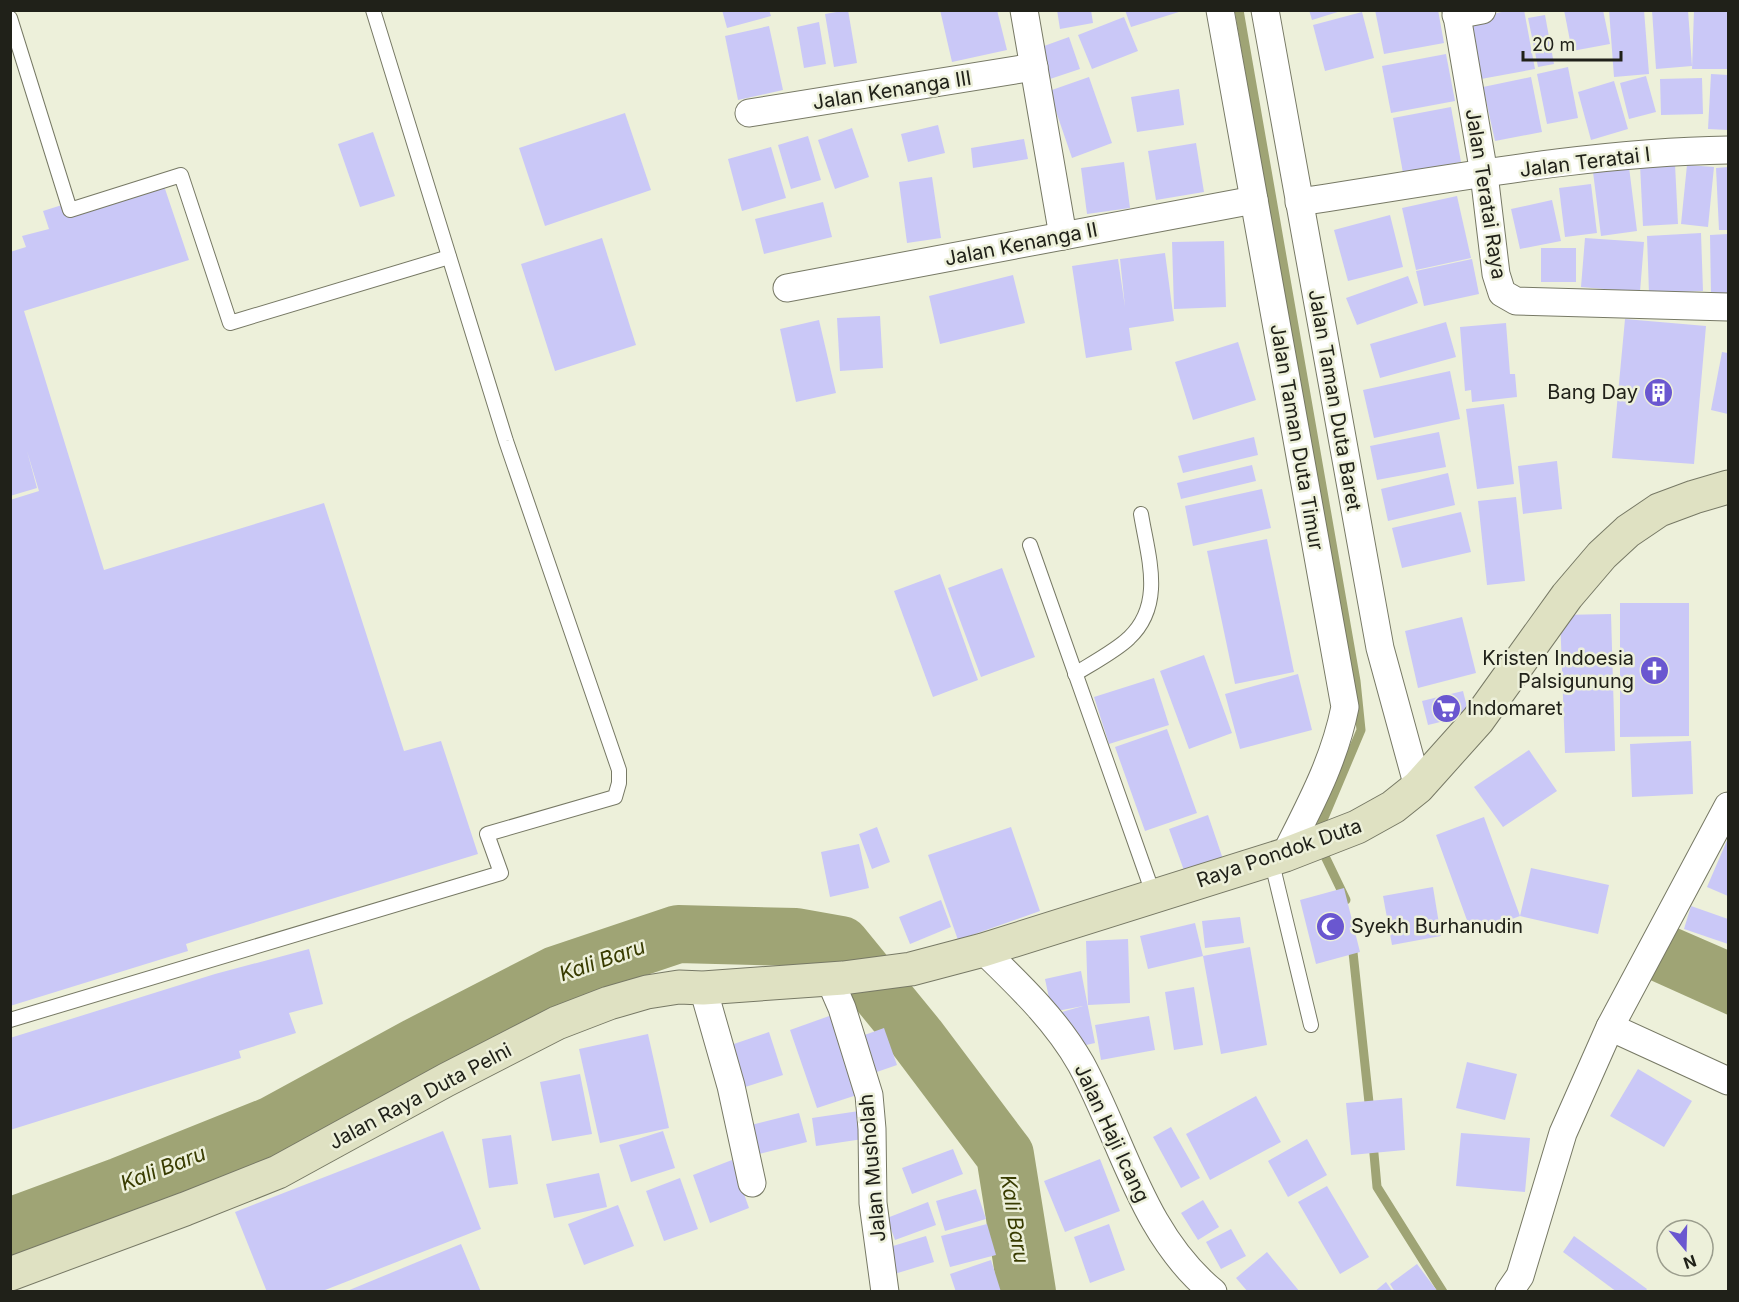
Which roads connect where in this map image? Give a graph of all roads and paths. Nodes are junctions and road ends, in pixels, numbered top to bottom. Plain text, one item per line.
1 (373, 10) edge
2 (1024, 10) edge
3 (1220, 10) edge
4 (1265, 10) edge
5 (1465, 12) edge
6 (10, 18) edge
7 (1034, 68) junction
8 (749, 113) dead end
9 (1728, 150) edge
10 (1484, 174) junction
11 (1254, 200) junction
12 (1299, 202) junction
13 (1063, 236) junction
14 (449, 257) junction
15 (787, 288) dead end
16 (1728, 307) edge
17 (1728, 488) edge
18 (1141, 514) dead end
19 (1030, 545) dead end
20 (1075, 674) junction
21 (1418, 787) junction
22 (1728, 806) edge
23 (1286, 854) junction
24 (1154, 896) junction
25 (983, 950) junction
26 (836, 978) junction
27 (703, 988) junction
28 (10, 1020) edge
29 (1311, 1025) dead end
30 (1610, 1027) junction
31 (1728, 1081) edge
32 (752, 1183) dead end
33 (10, 1274) edge
34 (1521, 1286) edge
35 (885, 1292) edge
36 (1213, 1292) edge

1 - 14 lane
2 - 7 street
3 - 11 street, Jalan Taman Duta Timur
4 - 12 street, Jalan Taman Duta Baret
5 - 10 street, Jalan Teratai Raya
6 - 14 lane
7 - 8 street, Jalan Kenanga III
7 - 13 street
9 - 10 street, Jalan Teratai I
10 - 12 street, Jalan Teratai I
10 - 16 street, Jalan Teratai Raya
11 - 13 street, Jalan Kenanga II
11 - 23 street, Jalan Taman Duta Timur
12 - 21 street, Jalan Taman Duta Baret
13 - 15 street, Jalan Kenanga II
14 - 28 lane
17 - 21 main road, Raya Pondok Duta
18 - 20 lane
19 - 20 lane
20 - 24 lane
21 - 23 main road, Raya Pondok Duta
22 - 30 street
23 - 24 main road, Raya Pondok Duta
23 - 29 lane
24 - 25 main road, Raya Pondok Duta
25 - 26 main road, Raya Pondok Duta
25 - 36 street, Jalan Haji Icang
26 - 27 main road, Jalan Raya Duta Pelni
26 - 35 street, Jalan Musholah
27 - 32 street
27 - 33 main road, Jalan Raya Duta Pelni
30 - 31 street
30 - 34 street

